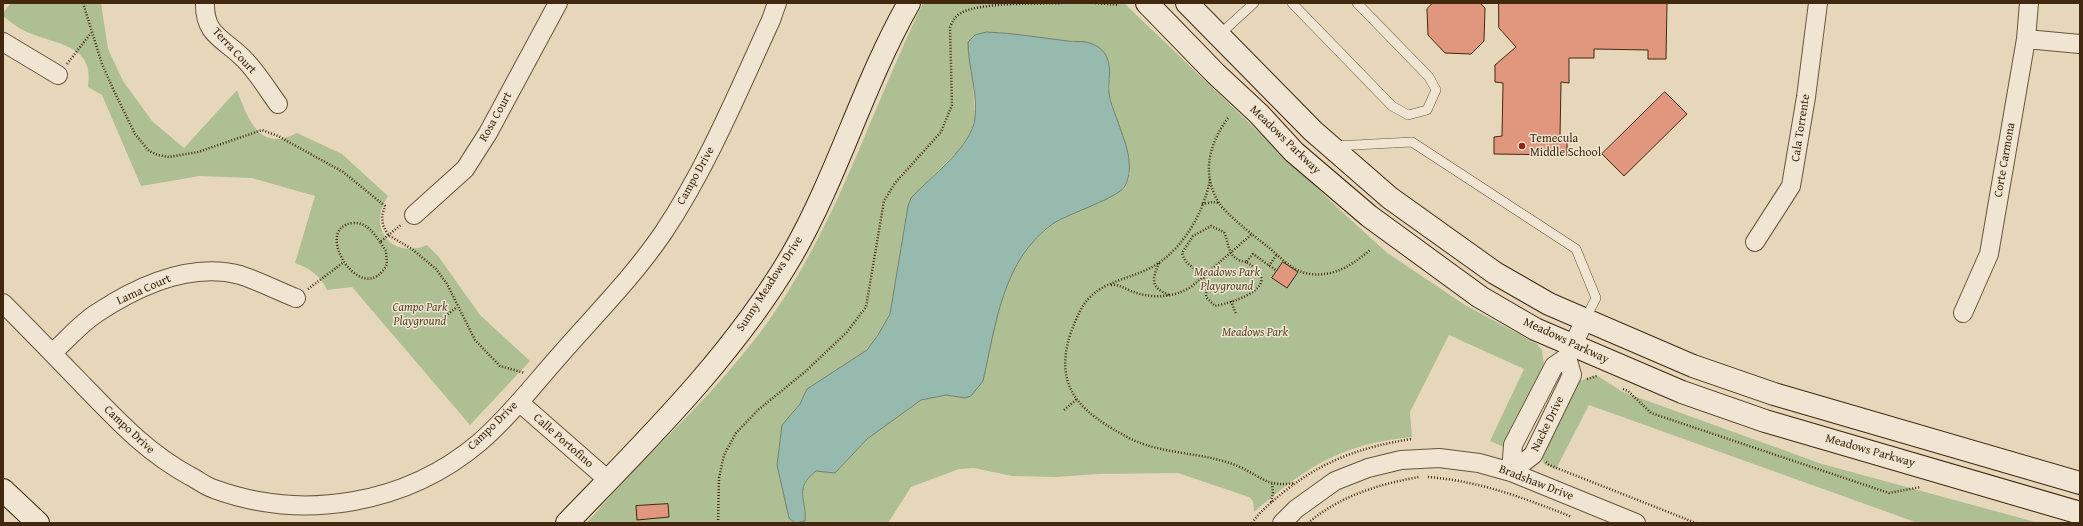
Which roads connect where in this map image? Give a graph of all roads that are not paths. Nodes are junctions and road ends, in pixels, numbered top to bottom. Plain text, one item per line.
1 (558, 3) edge
2 (776, 3) edge
3 (909, 3) edge
4 (1147, 3) edge
5 (1186, 3) edge
6 (1254, 3) edge
7 (1292, 3) edge
8 (1357, 3) edge
9 (1818, 3) edge
10 (2028, 3) edge
11 (205, 10) edge
12 (1218, 36) junction
13 (2026, 39) junction
14 (3, 42) edge
15 (2080, 44) edge
16 (58, 75) road end
17 (278, 104) dead end
18 (1331, 146) junction
19 (414, 215) road end
20 (1755, 242) dead end
21 (296, 298) road end
22 (3, 302) edge
23 (1963, 313) dead end
24 (1585, 320) junction
25 (1570, 351) junction
26 (52, 353) junction
27 (518, 402) junction
28 (1511, 472) junction
29 (608, 480) junction
30 (2080, 483) edge
31 (3, 490) edge
32 (2080, 513) edge
33 (38, 523) edge
34 (567, 523) edge
35 (1282, 523) edge
36 (1636, 523) edge

1 - 19 street, Rosa Court
2 - 27 street, Campo Drive
3 - 29 main road, Sunny Meadows Drive
4 - 25 main road, Meadows Parkway
5 - 12 main road
6 - 12 lane
7 - 8 lane
9 - 20 street, Cala Torrente
10 - 13 street, Corte Carmona
11 - 17 street, Terra Court
12 - 18 main road
13 - 15 street
13 - 23 street, Corte Carmona
14 - 16 street
18 - 24 main road
18 - 24 lane
21 - 26 street, Lama Court
22 - 26 street, Campo Drive
24 - 25 street
24 - 30 main road
25 - 28 street, Nacke Drive
25 - 32 main road, Meadows Parkway
26 - 27 street, Campo Drive
27 - 29 street, Calle Portofino
28 - 35 street, Bradshaw Drive
28 - 36 street, Bradshaw Drive
29 - 34 main road, Sunny Meadows Drive
31 - 33 main road

